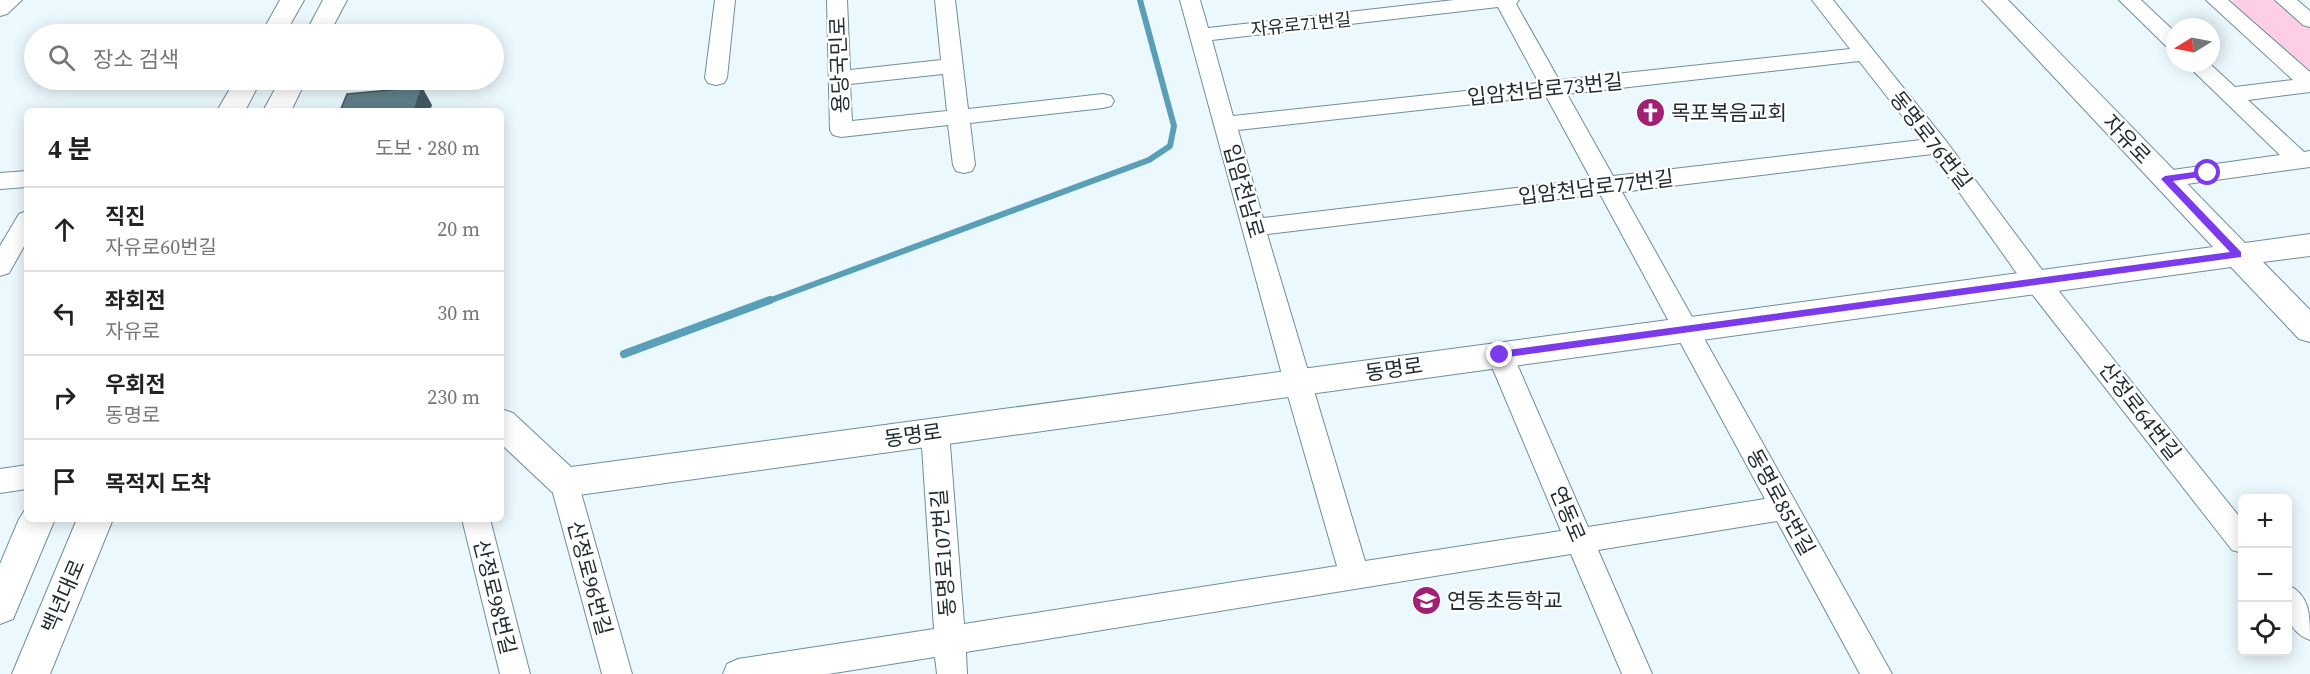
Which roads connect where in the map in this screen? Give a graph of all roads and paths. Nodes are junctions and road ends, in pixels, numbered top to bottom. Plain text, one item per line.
1 (12, 0) edge
2 (292, 0) edge
3 (335, 0) edge
4 (725, 0) edge
5 (837, 0) edge
6 (945, 0) edge
7 (1190, 0) edge
8 (1504, 0) edge
9 (1509, 0) edge
10 (1822, 0) edge
11 (1994, 0) edge
12 (2129, 0) edge
13 (2216, 0) edge
14 (2285, 0) edge
15 (1361, 8) edge
16 (0, 10) edge
17 (2310, 21) edge
18 (279, 24) edge
19 (322, 24) edge
20 (1200, 35) junction
21 (2166, 35) edge
22 (1864, 54) junction
23 (953, 66) junction
24 (2206, 72) edge
25 (716, 78) dead end
26 (840, 78) junction
27 (2310, 84) edge
28 (1552, 88) junction
29 (243, 90) edge
30 (288, 90) edge
31 (2230, 95) junction
32 (1103, 101) dead end
33 (233, 108) edge
34 (279, 108) edge
35 (959, 117) junction
36 (1225, 124) junction
37 (1938, 146) junction
38 (2305, 159) edge
39 (964, 165) dead end
40 (24, 179) edge
41 (2165, 179) junction
42 (0, 182) edge
43 (1606, 186) junction
44 (24, 225) edge
45 (1255, 227) junction
46 (2310, 245) edge
47 (2238, 254) junction
48 (0, 267) edge
49 (2037, 282) junction
50 (1685, 330) junction
51 (2310, 330) edge
52 (1500, 355) junction
53 (1298, 382) junction
54 (504, 426) edge
55 (935, 432) junction
56 (24, 477) edge
57 (0, 481) edge
58 (564, 482) junction
59 (1784, 508) junction
60 (36, 522) edge
61 (94, 522) edge
62 (477, 522) edge
63 (2238, 536) edge
64 (1579, 540) junction
65 (1355, 576) junction
66 (2291, 602) edge
67 (0, 607) edge
68 (2310, 626) edge
69 (949, 640) junction
70 (31, 674) edge
71 (514, 674) edge
72 (617, 674) edge
73 (738, 674) edge
74 (952, 674) edge
75 (1637, 674) edge
76 (1877, 674) edge

1 - 16 street
2 - 18 street
3 - 19 street
4 - 25 street
5 - 26 street, 용당국민로
6 - 23 street
7 - 20 street, 입암천남로
8 - 9 street, 자유로71번길
8 - 15 street, 자유로71번길
8 - 28 street, 동명로85번길
10 - 22 street, 동명로76번길
11 - 41 street, 자유로
12 - 21 street
13 - 27 street
14 - 17 street
15 - 20 street, 자유로71번길
20 - 36 street, 입암천남로
22 - 28 street, 입암천남로73번길
22 - 37 street, 동명로76번길
23 - 26 street
23 - 35 street
24 - 31 street
26 - 35 street, 용당국민로
27 - 31 street
28 - 36 street, 입암천남로73번길
28 - 43 street, 동명로85번길
29 - 33 street
30 - 34 street
31 - 38 street
32 - 35 street
35 - 39 street
36 - 45 street, 입암천남로
37 - 43 street, 입암천남로77번길
37 - 49 street, 동명로76번길
38 - 41 street
40 - 42 street
41 - 47 street, 자유로
43 - 45 street, 입암천남로77번길
43 - 50 street, 동명로85번길
44 - 48 street
45 - 53 street, 입암천남로
46 - 47 street, 동명로
47 - 49 street, 동명로
47 - 51 street, 자유로
49 - 50 street, 동명로
49 - 63 street, 산정로64번길
50 - 52 street, 동명로
50 - 59 street, 동명로85번길
52 - 53 street, 동명로
52 - 64 street, 연동로
53 - 55 street, 동명로
53 - 65 street, 입암천남로
54 - 58 street
55 - 58 street, 동명로
55 - 69 street, 동명로107번길
56 - 57 street
58 - 72 street, 산정로96번길
59 - 64 street
59 - 76 street, 동명로85번길
60 - 67 street
61 - 70 street, 백년대로
62 - 71 street, 산정로98번길
64 - 65 street
64 - 75 street, 연동로
65 - 69 street
66 - 68 street
69 - 73 street
69 - 74 street, 동명로107번길

